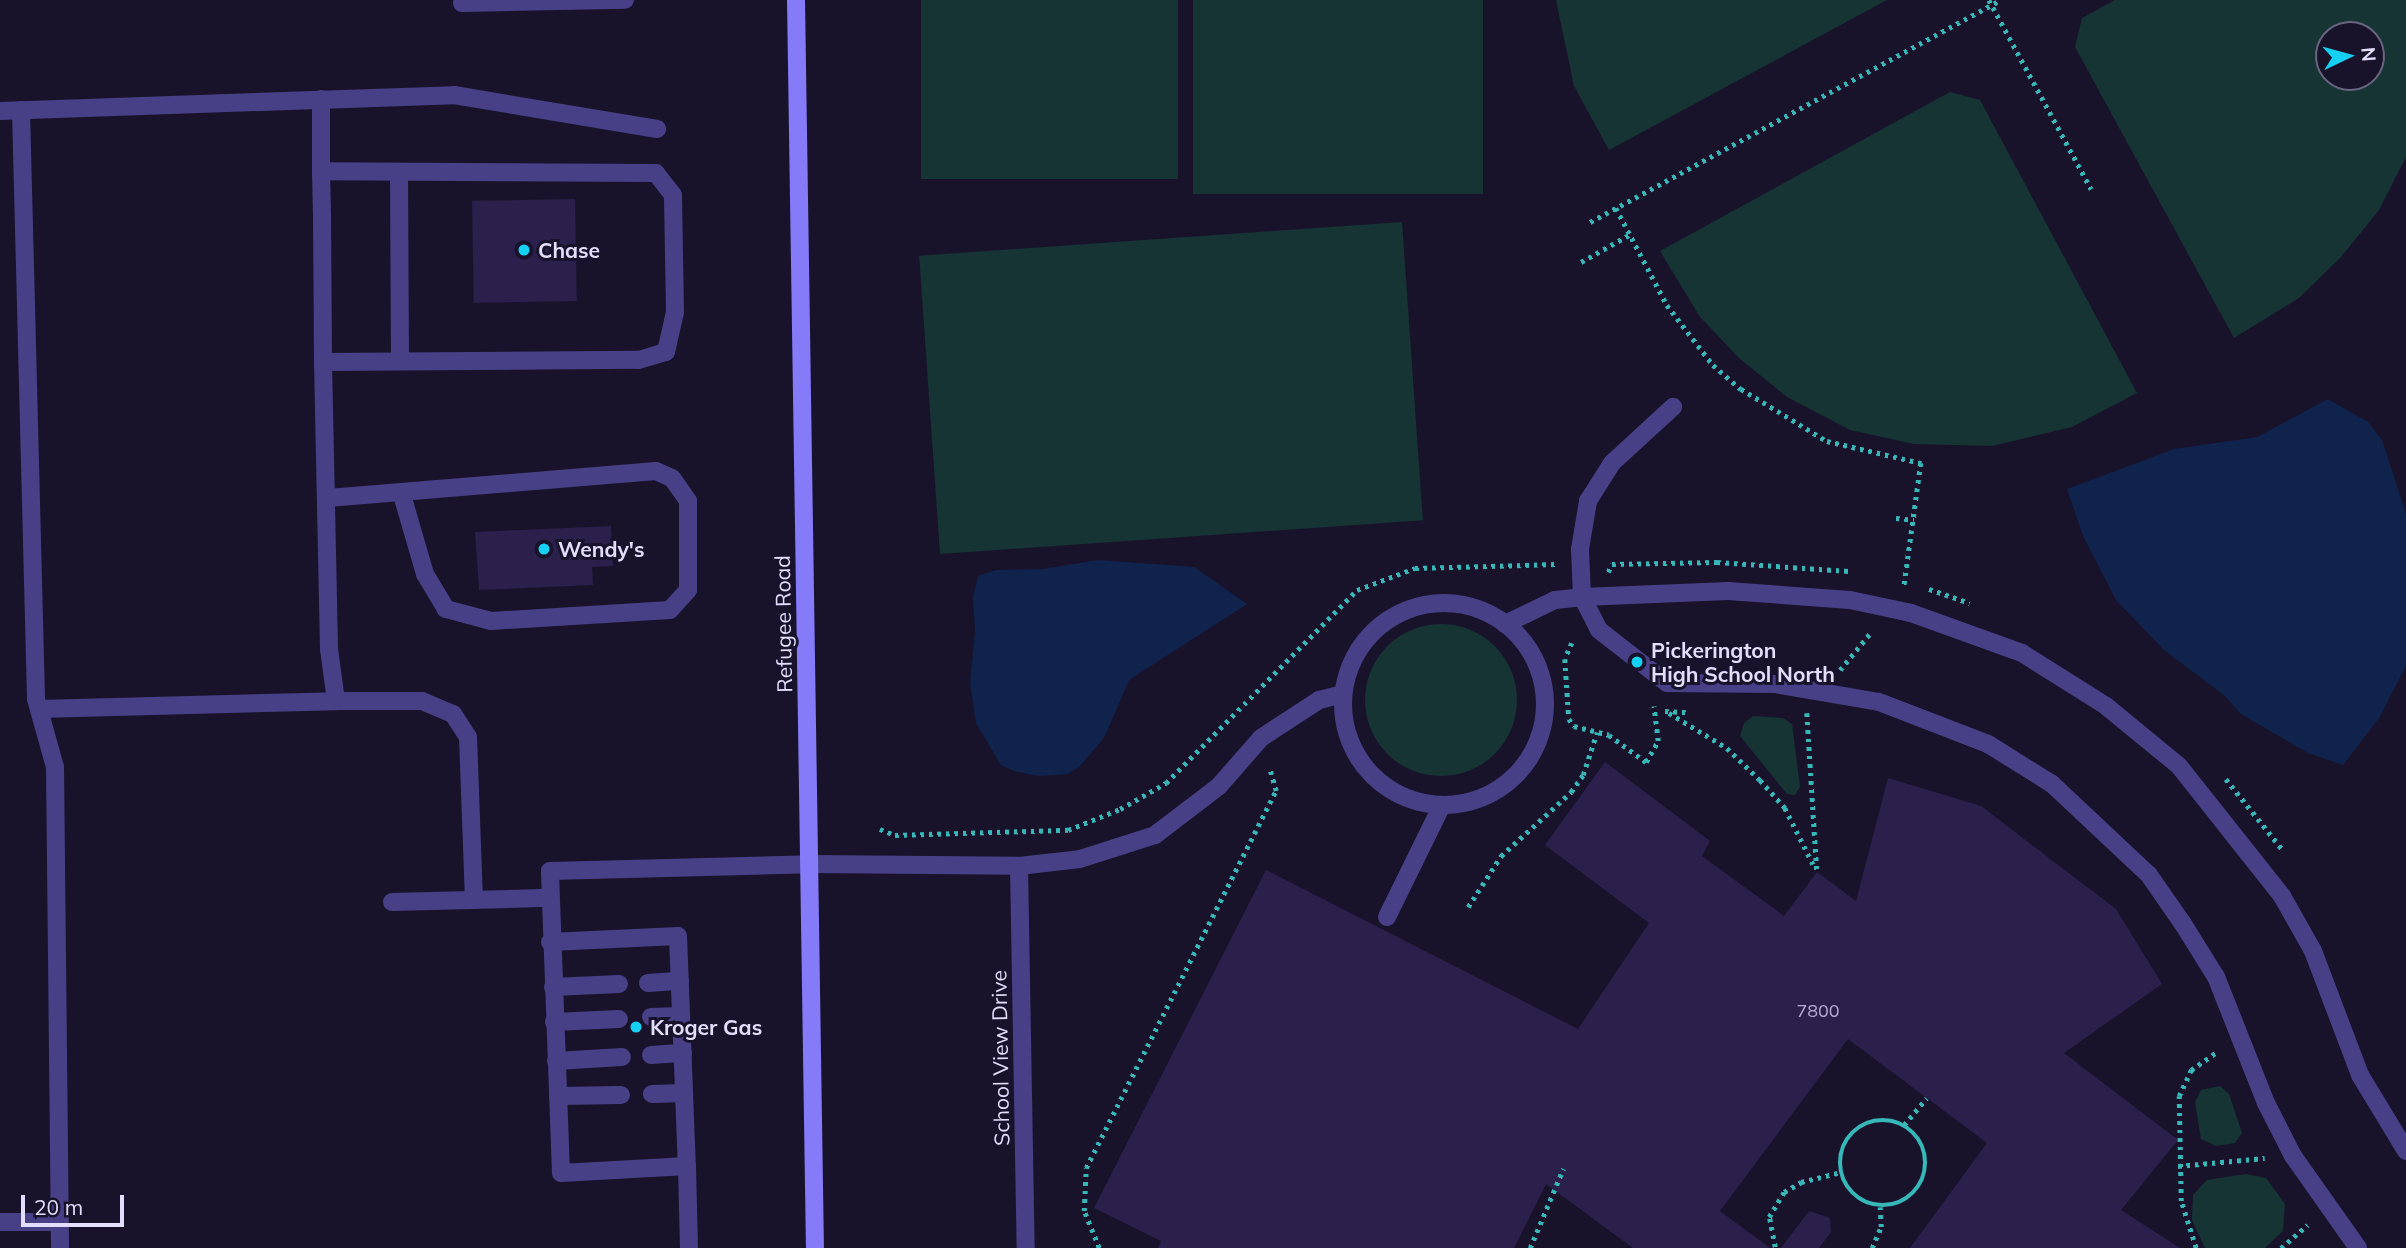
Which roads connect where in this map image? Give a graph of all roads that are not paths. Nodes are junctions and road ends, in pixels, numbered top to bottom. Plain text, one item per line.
1 (625, 0) edge
2 (796, 0) edge
3 (462, 3) dead end
4 (321, 99) junction
5 (21, 110) junction
6 (0, 111) edge
7 (657, 129) dead end
8 (321, 171) junction
9 (399, 172) junction
10 (400, 361) junction
11 (323, 362) junction
12 (1673, 407) dead end
13 (402, 495) junction
14 (328, 498) junction
15 (1588, 602) junction
16 (1505, 624) junction
17 (1343, 694) junction
18 (336, 701) junction
19 (39, 709) junction
20 (1442, 805) junction
21 (810, 864) junction
22 (1019, 866) junction
23 (550, 898) junction
24 (474, 900) junction
25 (391, 902) dead end
26 (1387, 917) dead end
27 (550, 942) junction
28 (680, 981) junction
29 (648, 982) dead end
30 (619, 984) dead end
31 (552, 987) junction
32 (681, 1016) junction
33 (651, 1017) dead end
34 (620, 1018) dead end
35 (554, 1022) junction
36 (683, 1053) junction
37 (651, 1055) dead end
38 (622, 1057) dead end
39 (556, 1061) junction
40 (684, 1093) junction
41 (652, 1094) dead end
42 (621, 1095) dead end
43 (558, 1096) junction
44 (2406, 1151) edge
45 (687, 1166) junction
46 (0, 1222) edge
47 (59, 1222) junction
48 (60, 1248) edge
49 (689, 1248) edge
50 (815, 1248) edge
51 (1026, 1248) edge
52 (2358, 1248) edge

1 - 3 street
2 - 21 main road, Refugee Road
4 - 5 street
4 - 7 street
4 - 8 street
5 - 6 street
5 - 19 street
8 - 9 street
8 - 11 street
9 - 10 street
9 - 10 street
10 - 11 street
11 - 14 street
12 - 15 street
13 - 13 street
13 - 14 street
14 - 18 street
15 - 16 street
15 - 44 street
15 - 52 street
16 - 17 street
16 - 20 street
17 - 20 street
17 - 22 street
18 - 19 street
18 - 24 street
19 - 47 street
20 - 26 street
21 - 22 street
21 - 23 street
21 - 50 main road, Refugee Road
22 - 51 street, School View Drive
23 - 24 street
23 - 27 street
24 - 25 street
27 - 28 street
27 - 31 street
28 - 29 street
28 - 32 street
30 - 31 street
31 - 35 street
32 - 33 street
32 - 36 street
34 - 35 street
35 - 39 street
36 - 37 street
36 - 40 street
38 - 39 street
39 - 43 street
40 - 41 street
40 - 45 street
42 - 43 street
43 - 45 street
45 - 49 street
46 - 47 street
47 - 48 street

